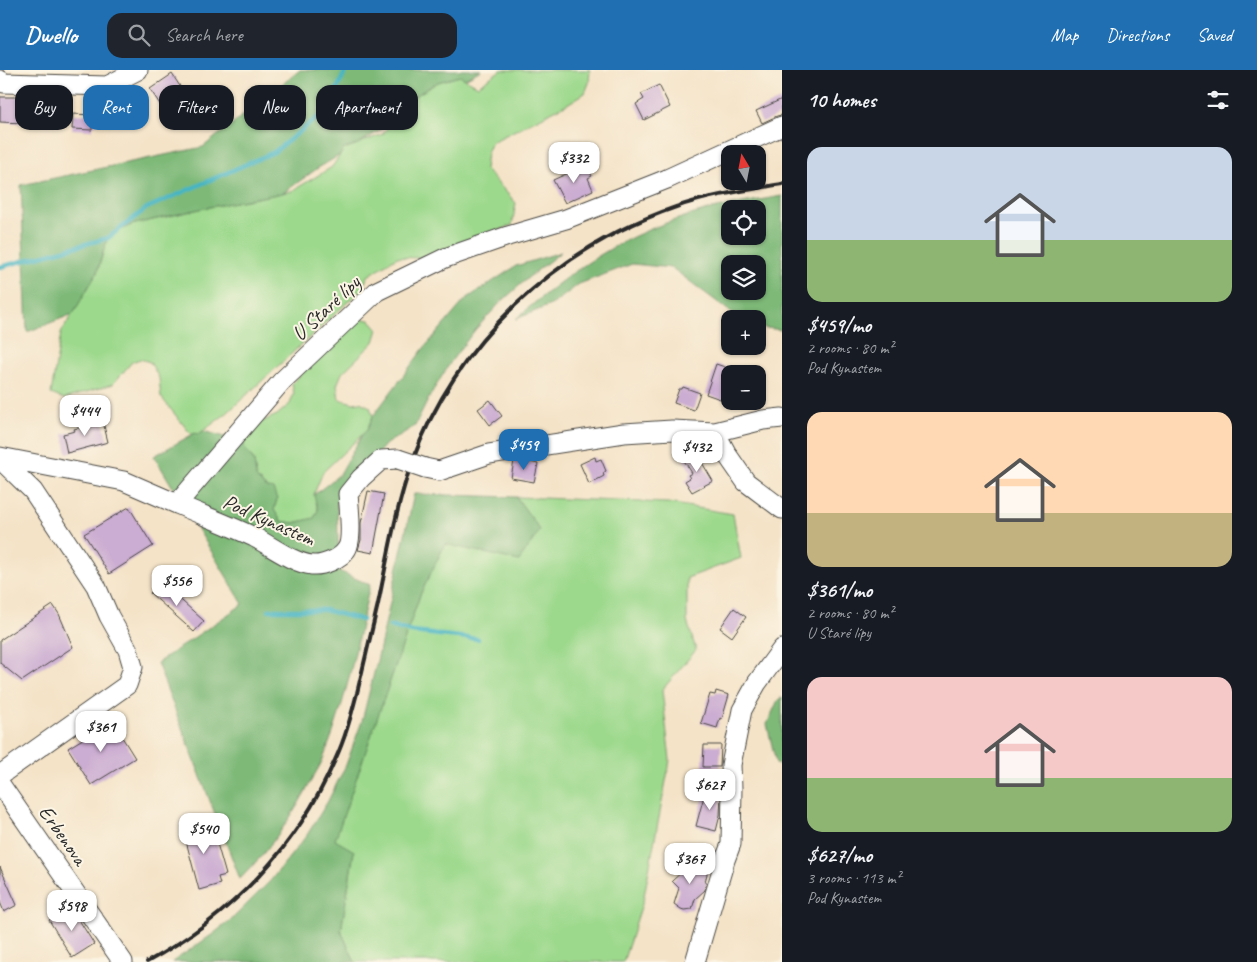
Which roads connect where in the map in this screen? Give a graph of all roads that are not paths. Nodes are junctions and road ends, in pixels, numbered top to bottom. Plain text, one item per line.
1 (138, 70) edge
2 (0, 80) edge
3 (782, 126) edge
4 (782, 418) edge
5 (715, 432) junction
6 (0, 458) edge
7 (177, 504) junction
8 (782, 509) edge
9 (782, 649) edge
10 (0, 774) edge
11 (0, 784) edge
12 (123, 962) edge
13 (695, 962) edge

1 - 2 street
3 - 7 street, U Staré lípy
4 - 5 street, Pod Kynastem
5 - 7 street, Pod Kynastem, bridge
5 - 8 street
6 - 7 street
6 - 10 street
9 - 13 street
11 - 12 street, Erbenova

